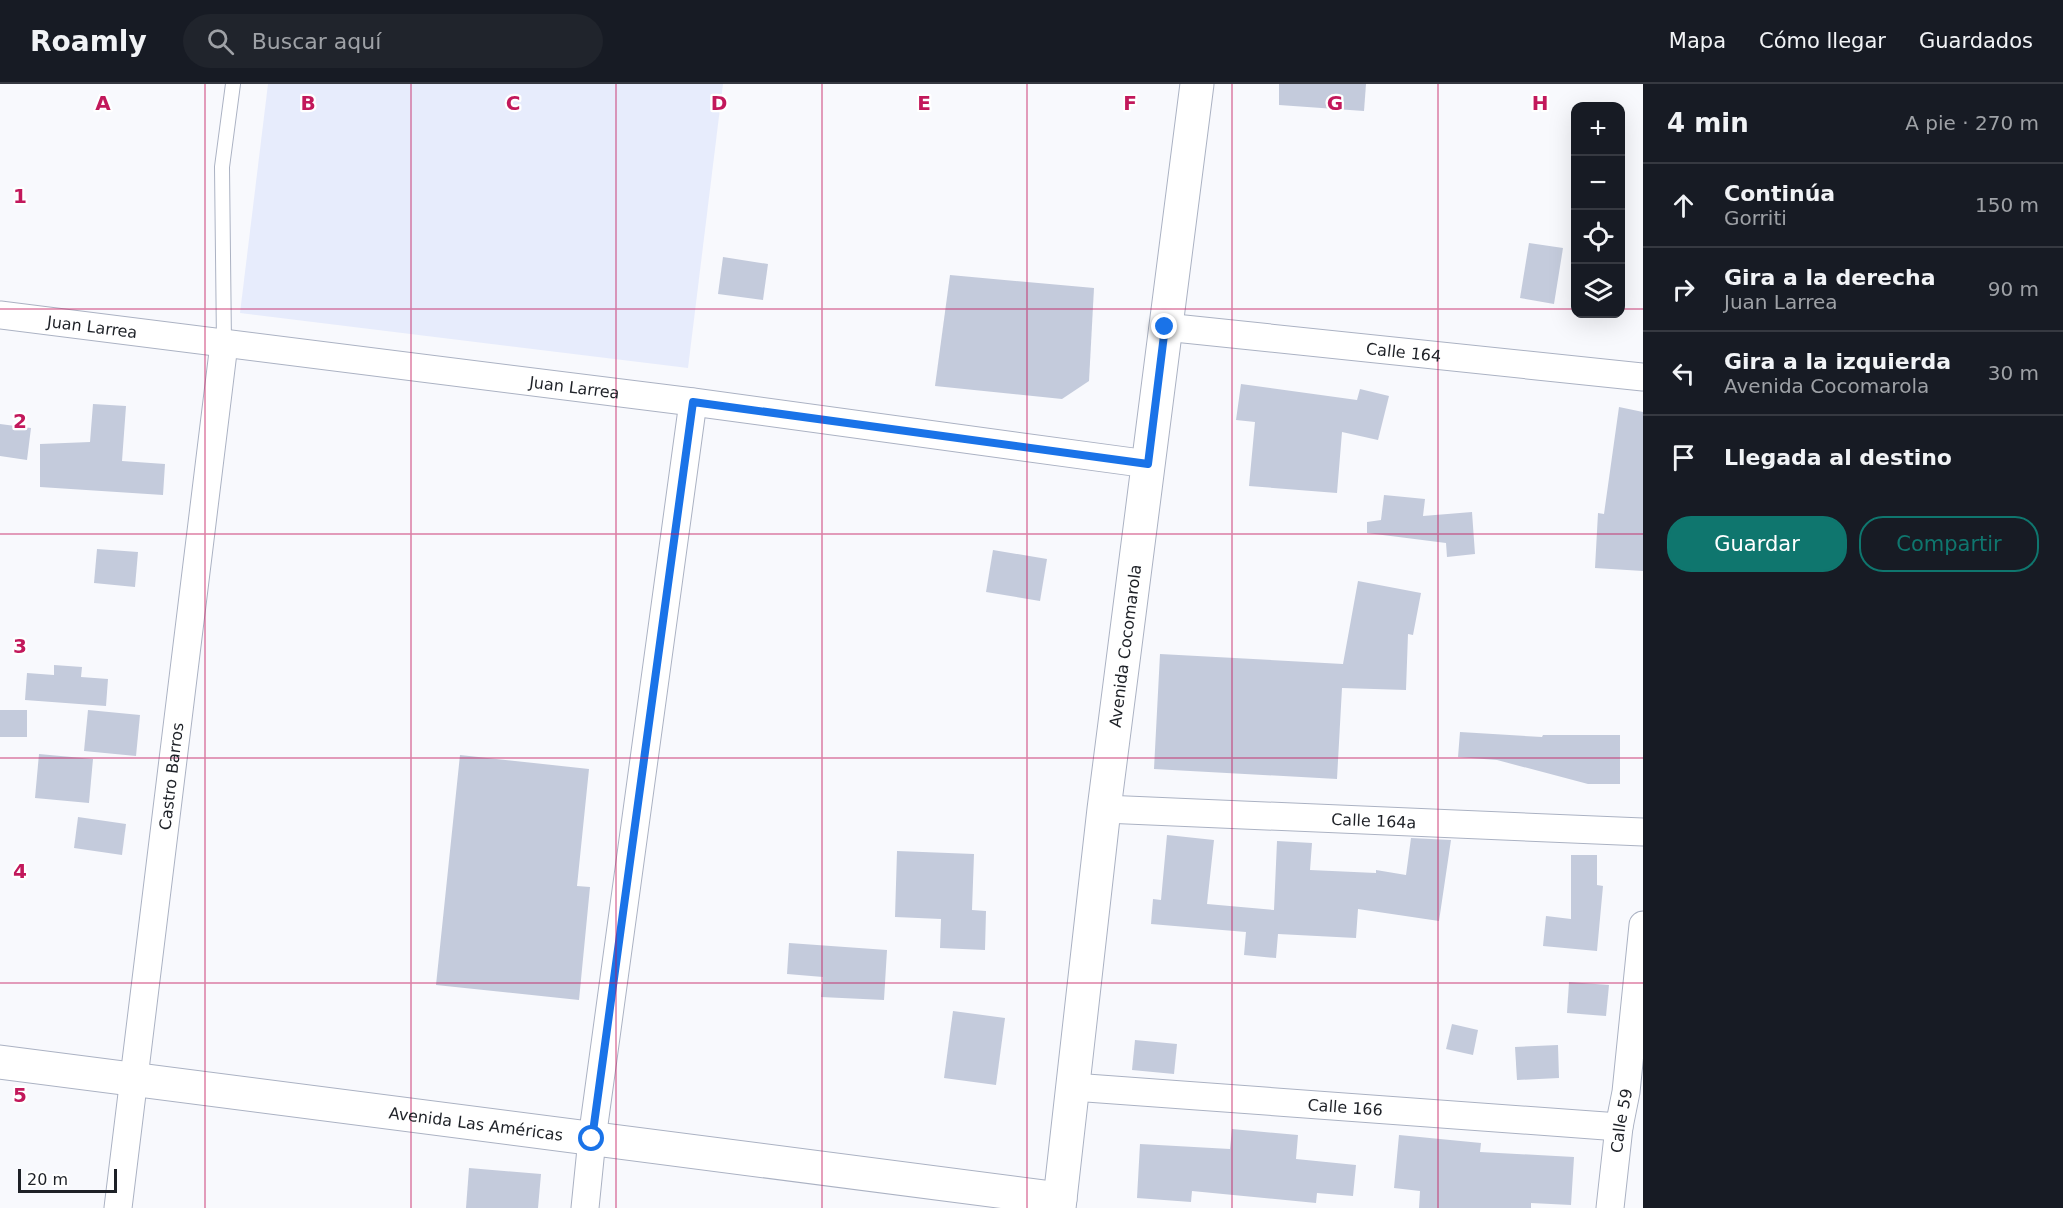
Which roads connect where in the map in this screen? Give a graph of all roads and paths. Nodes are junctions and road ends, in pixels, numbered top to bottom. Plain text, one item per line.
1 (233, 84) edge
2 (1197, 84) edge
3 (0, 315) edge
4 (1165, 327) junction
5 (224, 344) junction
6 (1643, 377) edge
7 (693, 402) junction
8 (1148, 464) junction
9 (1104, 809) junction
10 (1643, 832) edge
11 (1643, 925) edge
12 (0, 1062) edge
13 (134, 1079) junction
14 (1073, 1087) junction
15 (1634, 1093) edge
16 (1619, 1127) junction
17 (592, 1139) junction
18 (1059, 1203) edge
19 (118, 1208) edge
20 (585, 1208) edge
21 (1610, 1208) edge

1 - 5 lane
2 - 4 main road, Avenida Cocomarola
3 - 5 street, Juan Larrea
4 - 6 street, Calle 164
4 - 8 main road, Avenida Cocomarola
5 - 7 street, Juan Larrea
5 - 13 street, Castro Barros
7 - 8 street, Juan Larrea
7 - 17 street
8 - 9 main road, Avenida Cocomarola
9 - 10 street, Calle 164a
9 - 14 main road, Avenida Cocomarola
11 - 15 street, Calle 59
12 - 13 main road, Avenida Las Américas
13 - 17 main road, Avenida Las Américas
13 - 19 street, Castro Barros
14 - 16 street, Calle 166
14 - 18 main road, Avenida Cocomarola
15 - 16 street, Calle 59
16 - 21 street, Calle 59
17 - 18 main road, Avenida Las Américas
17 - 20 street

